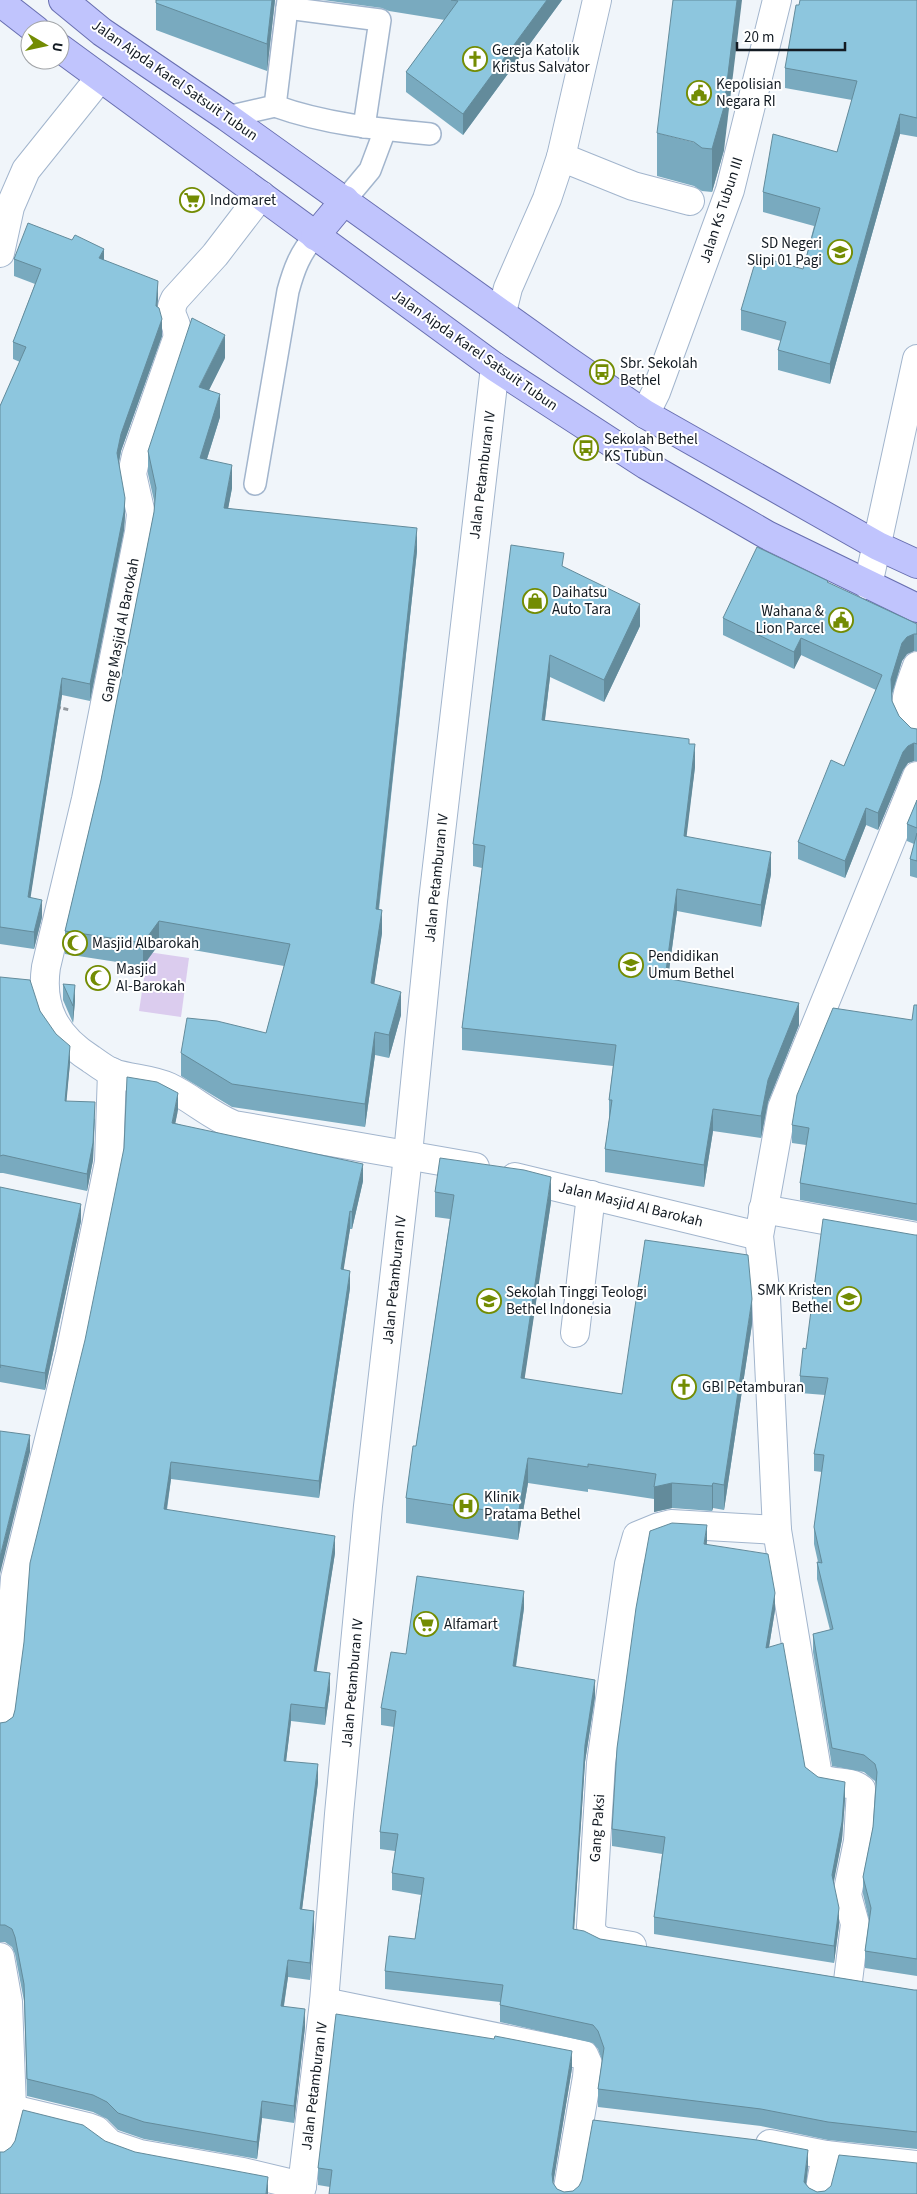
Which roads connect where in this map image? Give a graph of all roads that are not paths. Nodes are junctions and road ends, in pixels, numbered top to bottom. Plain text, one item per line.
1 (63, 0) edge
2 (597, 0) edge
3 (777, 0) edge
4 (0, 2) edge
5 (288, 4) edge
6 (23, 20) edge
7 (70, 56) edge
8 (99, 79) junction
9 (275, 106) junction
10 (227, 116) junction
11 (364, 127) junction
12 (386, 130) junction
13 (430, 134) dead end
14 (561, 157) junction
15 (261, 195) junction
16 (345, 200) junction
17 (690, 201) dead end
18 (315, 236) junction
19 (0, 253) edge
20 (502, 312) junction
21 (917, 359) edge
22 (495, 367) junction
23 (645, 414) junction
24 (255, 484) dead end
25 (878, 546) junction
26 (917, 564) edge
27 (868, 585) junction
28 (917, 608) edge
29 (917, 666) edge
30 (917, 731) edge
31 (917, 776) edge
32 (112, 1072) junction
33 (408, 1154) junction
34 (591, 1195) junction
35 (764, 1209) junction
36 (759, 1236) junction
37 (917, 1237) edge
38 (575, 1333) dead end
39 (777, 1530) junction
40 (0, 1725) edge
41 (658, 1950) edge
42 (1, 1970) edge
43 (821, 1976) edge
44 (324, 2002) junction
45 (6, 2107) edge
46 (578, 2120) junction
47 (606, 2124) edge
48 (749, 2141) edge
49 (0, 2154) edge
50 (826, 2155) junction
51 (917, 2165) edge
52 (301, 2190) edge
53 (566, 2194) edge
54 (819, 2194) edge

1 - 10 main road, Jalan Aipda Karel Satsuit Tubun
2 - 14 street
3 - 23 street, Jalan Ks Tubun III
4 - 6 main road
5 - 9 lane
5 - 11 lane
7 - 8 main road, Jalan Aipda Karel Satsuit Tubun
8 - 15 main road, Jalan Aipda Karel Satsuit Tubun
8 - 19 street
9 - 10 lane
9 - 11 lane
10 - 16 main road, Jalan Aipda Karel Satsuit Tubun
11 - 12 lane
12 - 13 lane
12 - 16 lane
14 - 17 street
14 - 20 street
15 - 18 main road, Jalan Aipda Karel Satsuit Tubun
15 - 32 street, Gang Masjid Al Barokah
16 - 18 main road
16 - 20 main road, Jalan Aipda Karel Satsuit Tubun
18 - 22 main road, Jalan Aipda Karel Satsuit Tubun
18 - 24 lane
20 - 23 main road, Jalan Aipda Karel Satsuit Tubun
21 - 25 street
22 - 27 main road, Jalan Aipda Karel Satsuit Tubun
22 - 33 street, Jalan Petamburan IV
23 - 25 main road, Jalan Aipda Karel Satsuit Tubun
25 - 26 main road, Jalan Aipda Karel Satsuit Tubun
25 - 27 street
27 - 28 main road, Jalan Aipda Karel Satsuit Tubun
29 - 30 street
31 - 35 street
32 - 33 street, Jalan Masjid Al Barokah
32 - 40 street
33 - 34 street, Jalan Masjid Al Barokah
33 - 44 street, Jalan Petamburan IV
34 - 36 street, Jalan Masjid Al Barokah
34 - 38 street
35 - 36 street
35 - 37 street
36 - 39 street
39 - 41 street, Gang Paksi
39 - 43 street
42 - 45 street
44 - 46 street
44 - 52 street, Jalan Petamburan IV
45 - 49 street
45 - 52 street
46 - 47 street
46 - 53 street
48 - 50 street
50 - 51 street
50 - 54 street

